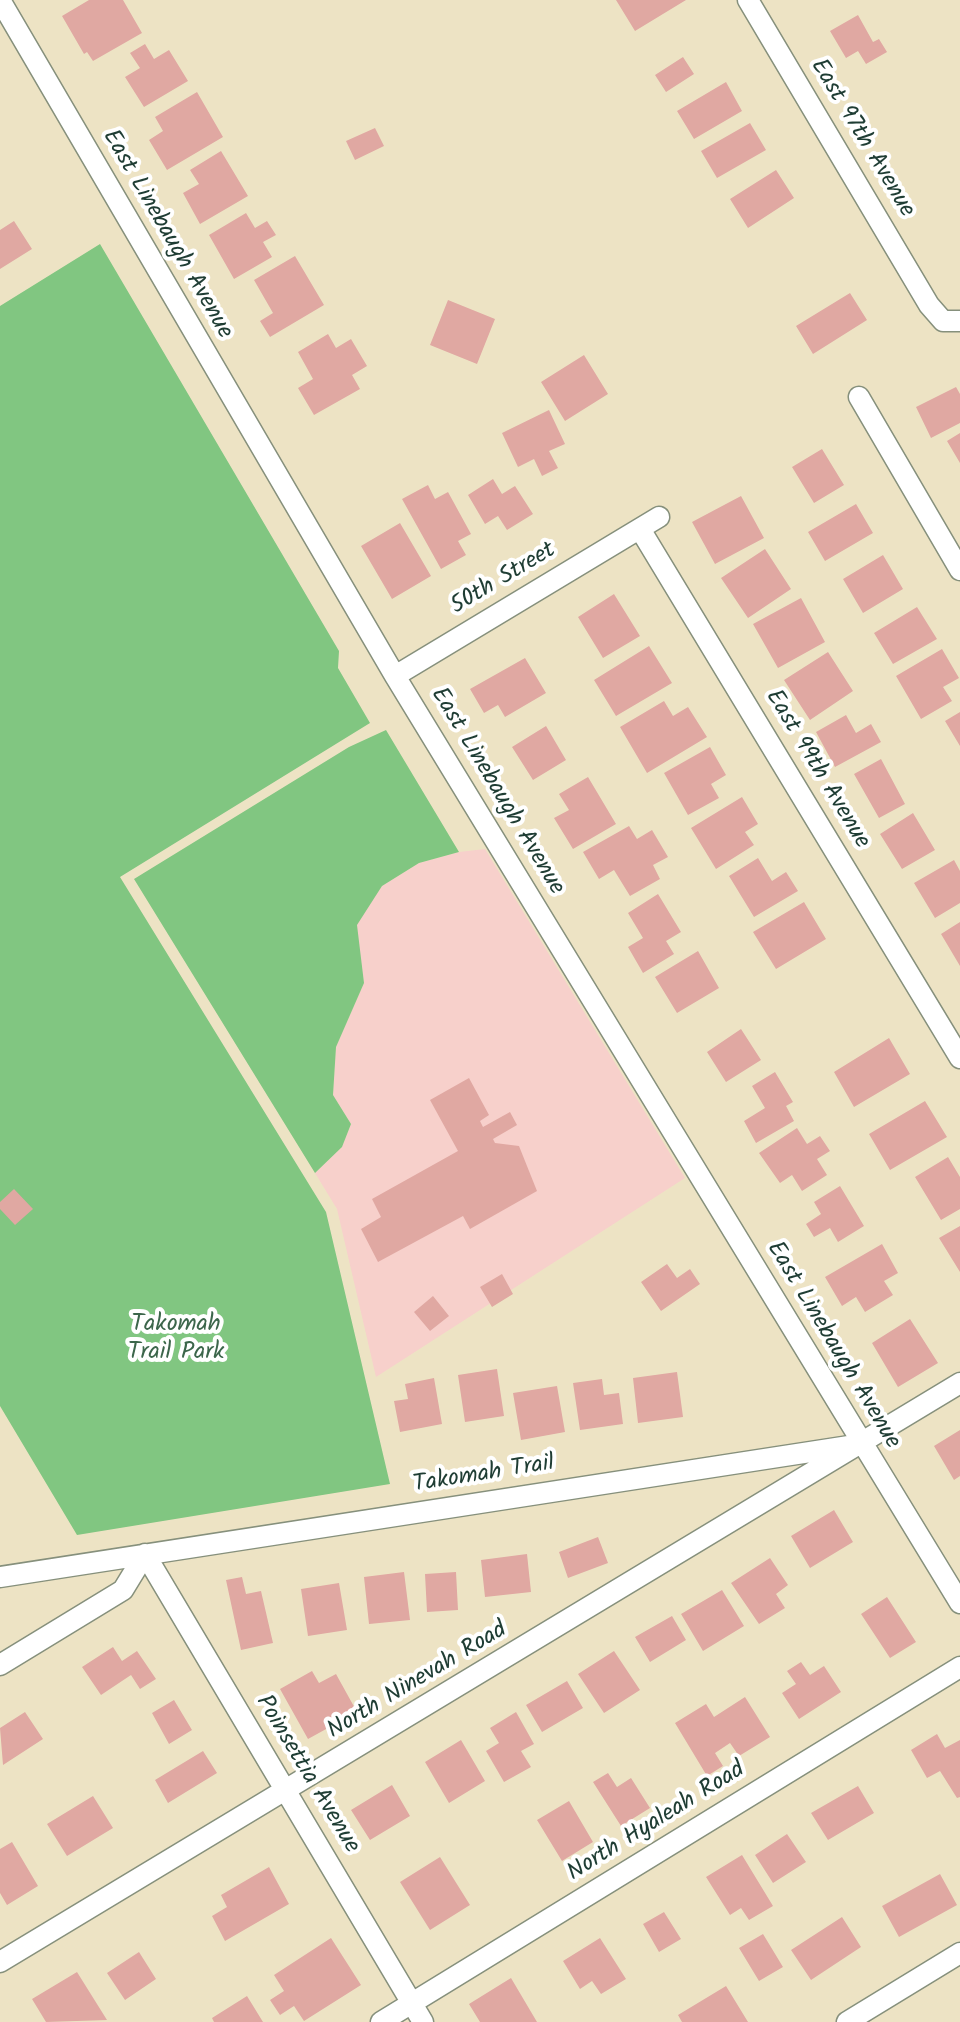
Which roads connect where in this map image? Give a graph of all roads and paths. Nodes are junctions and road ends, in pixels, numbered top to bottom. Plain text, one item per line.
1 (0, 0) edge
2 (748, 0) edge
3 (960, 321) edge
4 (859, 397) dead end
5 (659, 517) dead end
6 (640, 529) junction
7 (960, 570) edge
8 (395, 676) junction
9 (960, 1058) edge
10 (960, 1383) edge
11 (861, 1444) junction
12 (145, 1554) junction
13 (0, 1577) edge
14 (960, 1603) edge
15 (0, 1665) edge
16 (960, 1667) edge
17 (286, 1792) junction
18 (960, 1953) edge
19 (0, 1962) edge
20 (412, 2004) junction
21 (381, 2022) edge
22 (423, 2022) edge
23 (847, 2022) edge

1 - 8 street, East Linebaugh Avenue
2 - 3 street, East 97th Avenue
4 - 7 street
5 - 6 street
6 - 8 street, 50th Street
6 - 9 street, East 99th Avenue
8 - 11 street, East Linebaugh Avenue
10 - 11 street, Takomah Trail
11 - 12 street, Takomah Trail
11 - 14 street, East Linebaugh Avenue
11 - 17 street, North Ninevah Road
12 - 13 street, Takomah Trail
12 - 15 street
12 - 17 street, Poinsettia Avenue
16 - 20 street, North Hyaleah Road
17 - 19 street, North Ninevah Road
17 - 20 street, Poinsettia Avenue
18 - 23 street
20 - 21 street, North Hyaleah Road
20 - 22 street, Poinsettia Avenue

